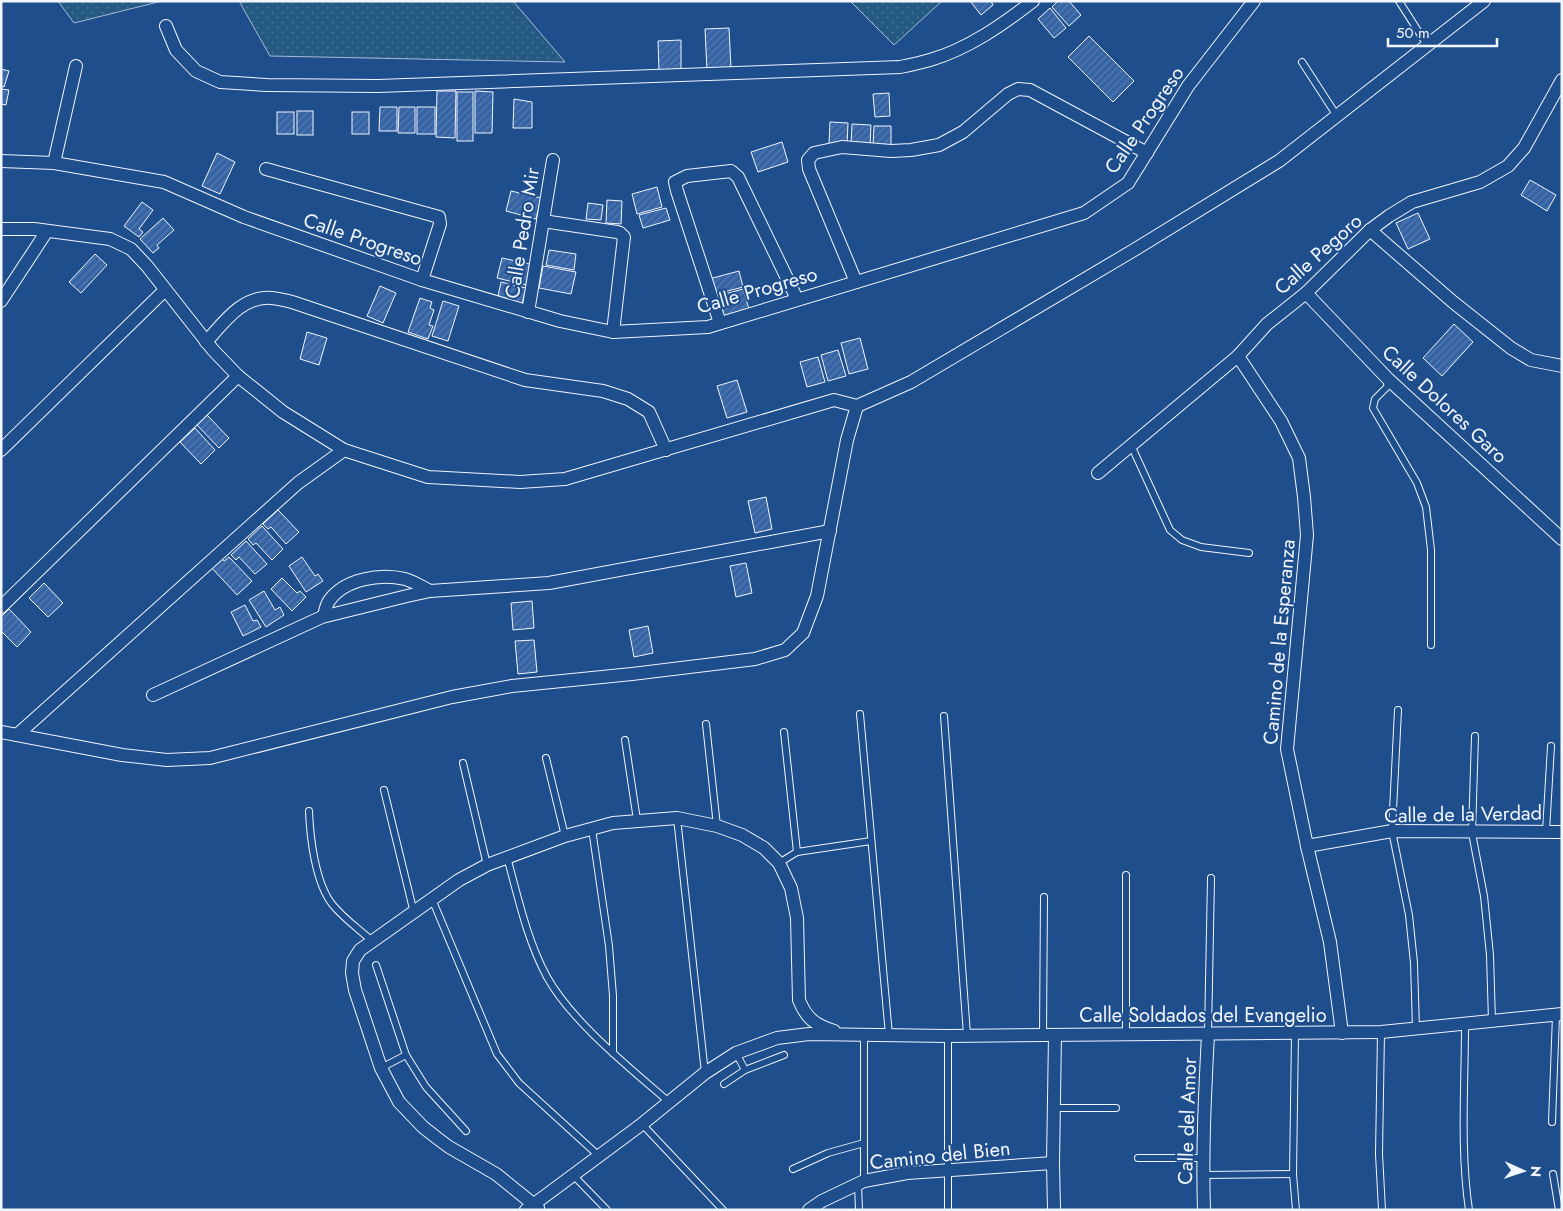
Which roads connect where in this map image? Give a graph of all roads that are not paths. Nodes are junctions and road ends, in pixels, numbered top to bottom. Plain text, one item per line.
1 (1033, 1) edge
2 (1254, 1) edge
3 (1400, 1) edge
4 (1484, 1) edge
5 (166, 26) dead end
6 (1427, 45) junction
7 (1302, 62) dead end
8 (76, 66) dead end
9 (1562, 80) edge
10 (1337, 116) junction
11 (1147, 153) junction
12 (553, 160) dead end
13 (1, 161) edge
14 (54, 163) junction
15 (266, 169) dead end
16 (543, 221) junction
17 (1, 229) edge
18 (1370, 230) junction
19 (47, 231) junction
20 (422, 280) junction
21 (856, 282) junction
22 (165, 290) junction
23 (1306, 293) junction
24 (797, 299) junction
25 (1, 301) edge
26 (528, 312) junction
27 (720, 323) junction
28 (613, 332) junction
29 (206, 342) junction
30 (1238, 356) junction
31 (1562, 366) edge
32 (238, 376) junction
33 (1388, 379) junction
34 (857, 406) junction
35 (1131, 445) junction
36 (1, 450) edge
37 (344, 450) junction
38 (666, 450) junction
39 (1098, 473) dead end
40 (830, 531) junction
41 (1562, 539) edge
42 (1249, 553) dead end
43 (430, 591) junction
44 (1, 607) edge
45 (324, 616) junction
46 (1431, 646) dead end
47 (152, 694) dead end
48 (1398, 710) dead end
49 (860, 714) dead end
50 (944, 716) dead end
51 (706, 724) dead end
52 (1, 732) edge
53 (784, 732) dead end
54 (17, 735) junction
55 (1475, 736) dead end
56 (625, 740) dead end
57 (1551, 746) dead end
58 (546, 758) dead end
59 (463, 763) dead end
60 (384, 790) dead end
61 (309, 811) dead end
62 (677, 818) junction
63 (637, 820) junction
64 (717, 826) junction
65 (592, 829) junction
66 (1392, 831) junction
67 (1546, 831) junction
68 (1562, 832) edge
69 (1472, 833) junction
70 (565, 836) junction
71 (871, 841) junction
72 (1307, 846) junction
73 (797, 852) junction
74 (507, 857) junction
75 (779, 863) junction
76 (487, 865) junction
77 (1126, 876) dead end
78 (1211, 878) dead end
79 (1044, 897) dead end
80 (432, 899) junction
81 (414, 913) junction
82 (372, 941) junction
83 (376, 965) dead end
84 (1559, 1014) edge
85 (1492, 1021) junction
86 (1466, 1025) junction
87 (1416, 1029) junction
88 (1381, 1032) junction
89 (1342, 1033) junction
90 (843, 1034) junction
91 (864, 1034) junction
92 (1208, 1034) junction
93 (1295, 1034) junction
94 (889, 1035) junction
95 (1049, 1035) junction
96 (1126, 1035) junction
97 (948, 1036) junction
98 (967, 1036) junction
99 (613, 1053) junction
100 (736, 1053) junction
101 (406, 1055) junction
102 (784, 1056) dead end
103 (381, 1068) junction
104 (745, 1070) junction
105 (705, 1073) junction
106 (724, 1084) dead end
107 (669, 1102) junction
108 (1054, 1108) junction
109 (1116, 1108) dead end
110 (1552, 1122) dead end
111 (642, 1124) junction
112 (466, 1131) dead end
113 (864, 1143) junction
114 (599, 1156) junction
115 (1138, 1158) dead end
116 (1203, 1158) junction
117 (1053, 1163) junction
118 (793, 1169) dead end
119 (947, 1170) junction
120 (1293, 1174) junction
121 (1553, 1174) dead end
122 (573, 1175) junction
123 (1203, 1175) junction
124 (861, 1182) junction
125 (533, 1208) edge
126 (607, 1210) edge
127 (723, 1210) edge
128 (809, 1210) edge
129 (859, 1210) edge
130 (948, 1210) edge
131 (1054, 1210) edge
132 (1204, 1210) edge
133 (1296, 1210) edge
134 (1382, 1210) edge
135 (1470, 1210) edge
136 (1559, 1210) edge

1 - 5 street
2 - 11 street, Calle Progreso
3 - 6 lane
4 - 6 street
6 - 10 street
7 - 10 lane
8 - 14 street
9 - 18 street, Calle Pegoro
10 - 34 street
11 - 21 street, Calle Progreso
11 - 21 street
12 - 16 street, Calle Pedro Mir
13 - 14 street, Calle Progreso
14 - 20 street, Calle Progreso
15 - 20 street
16 - 26 street, Calle Pedro Mir
16 - 28 street
17 - 19 street
18 - 23 street, Calle Pegoro
18 - 31 street
19 - 22 street
19 - 25 street
20 - 26 street, Calle Progreso
21 - 24 street, Calle Progreso
22 - 29 street
22 - 36 street
23 - 30 street, Calle Pegoro
23 - 33 street, Calle Dolores Garo
24 - 27 street, Calle Progreso
24 - 27 street
26 - 28 street, Calle Progreso
27 - 28 street, Calle Progreso
29 - 32 street
29 - 38 street
30 - 35 street, Calle Pegoro
30 - 72 street, Camino de la Esperanza
32 - 37 street
32 - 44 street
33 - 41 street, Calle Dolores Garo
33 - 46 lane
34 - 38 street
34 - 40 street
35 - 39 street, Calle Pegoro
35 - 42 lane
37 - 38 street
37 - 54 street
40 - 43 street
40 - 54 street
43 - 45 street
43 - 45 street
45 - 47 street
48 - 66 lane
49 - 71 lane
50 - 98 lane
51 - 64 lane
52 - 54 street
53 - 73 lane
55 - 69 lane
56 - 63 lane
57 - 67 lane
58 - 70 lane
59 - 76 lane
60 - 81 lane
61 - 82 lane
62 - 63 street
62 - 64 street
62 - 105 lane
63 - 65 street
64 - 75 street
65 - 70 street
65 - 99 lane
66 - 69 street, Calle de la Verdad
66 - 72 street, Calle de la Verdad
66 - 87 lane
67 - 68 street, Calle de la Verdad
67 - 69 street, Calle de la Verdad
69 - 85 lane
70 - 74 street
71 - 73 lane
71 - 94 lane
72 - 89 street, Camino de la Esperanza
73 - 75 lane
74 - 76 street
74 - 99 lane
75 - 90 street
76 - 80 street
77 - 96 lane
78 - 92 lane
79 - 95 lane
80 - 81 street
80 - 114 lane
81 - 82 street
82 - 103 street
83 - 101 lane
84 - 85 street, Calle Soldados del Evangelio
84 - 110 lane
85 - 86 street, Calle Soldados del Evangelio
86 - 87 street, Calle Soldados del Evangelio
86 - 135 lane
87 - 88 street, Calle Soldados del Evangelio
88 - 89 street, Calle Soldados del Evangelio
88 - 134 lane
89 - 93 street, Calle Soldados del Evangelio
90 - 91 street, Calle Soldados del Evangelio
90 - 100 street, Calle Soldados del Evangelio
91 - 94 street, Calle Soldados del Evangelio
91 - 113 lane
92 - 93 street, Calle Soldados del Evangelio
92 - 96 street, Calle Soldados del Evangelio
92 - 116 street, Calle del Amor
93 - 120 lane
94 - 97 street, Calle Soldados del Evangelio
95 - 96 street, Calle Soldados del Evangelio
95 - 98 street, Calle Soldados del Evangelio
95 - 108 street
97 - 98 street, Calle Soldados del Evangelio
97 - 119 lane
99 - 107 lane
100 - 104 lane
100 - 105 street, Calle Soldados del Evangelio
101 - 103 lane
101 - 112 lane
102 - 104 lane
103 - 125 street
104 - 106 lane
105 - 107 street, Calle Soldados del Evangelio
107 - 111 street, Calle Soldados del Evangelio
108 - 109 lane
108 - 117 street
111 - 114 street, Calle Soldados del Evangelio
111 - 127 lane
113 - 118 lane
113 - 124 lane
114 - 122 street, Calle Soldados del Evangelio
115 - 116 lane
116 - 123 street, Calle del Amor
117 - 119 street, Camino del Bien
117 - 131 street
119 - 124 street, Camino del Bien
119 - 130 lane
120 - 123 lane
120 - 133 lane
121 - 136 lane
122 - 125 street, Calle Soldados del Evangelio
122 - 126 lane
123 - 132 street, Calle del Amor
124 - 128 street, Camino del Bien
124 - 129 lane

